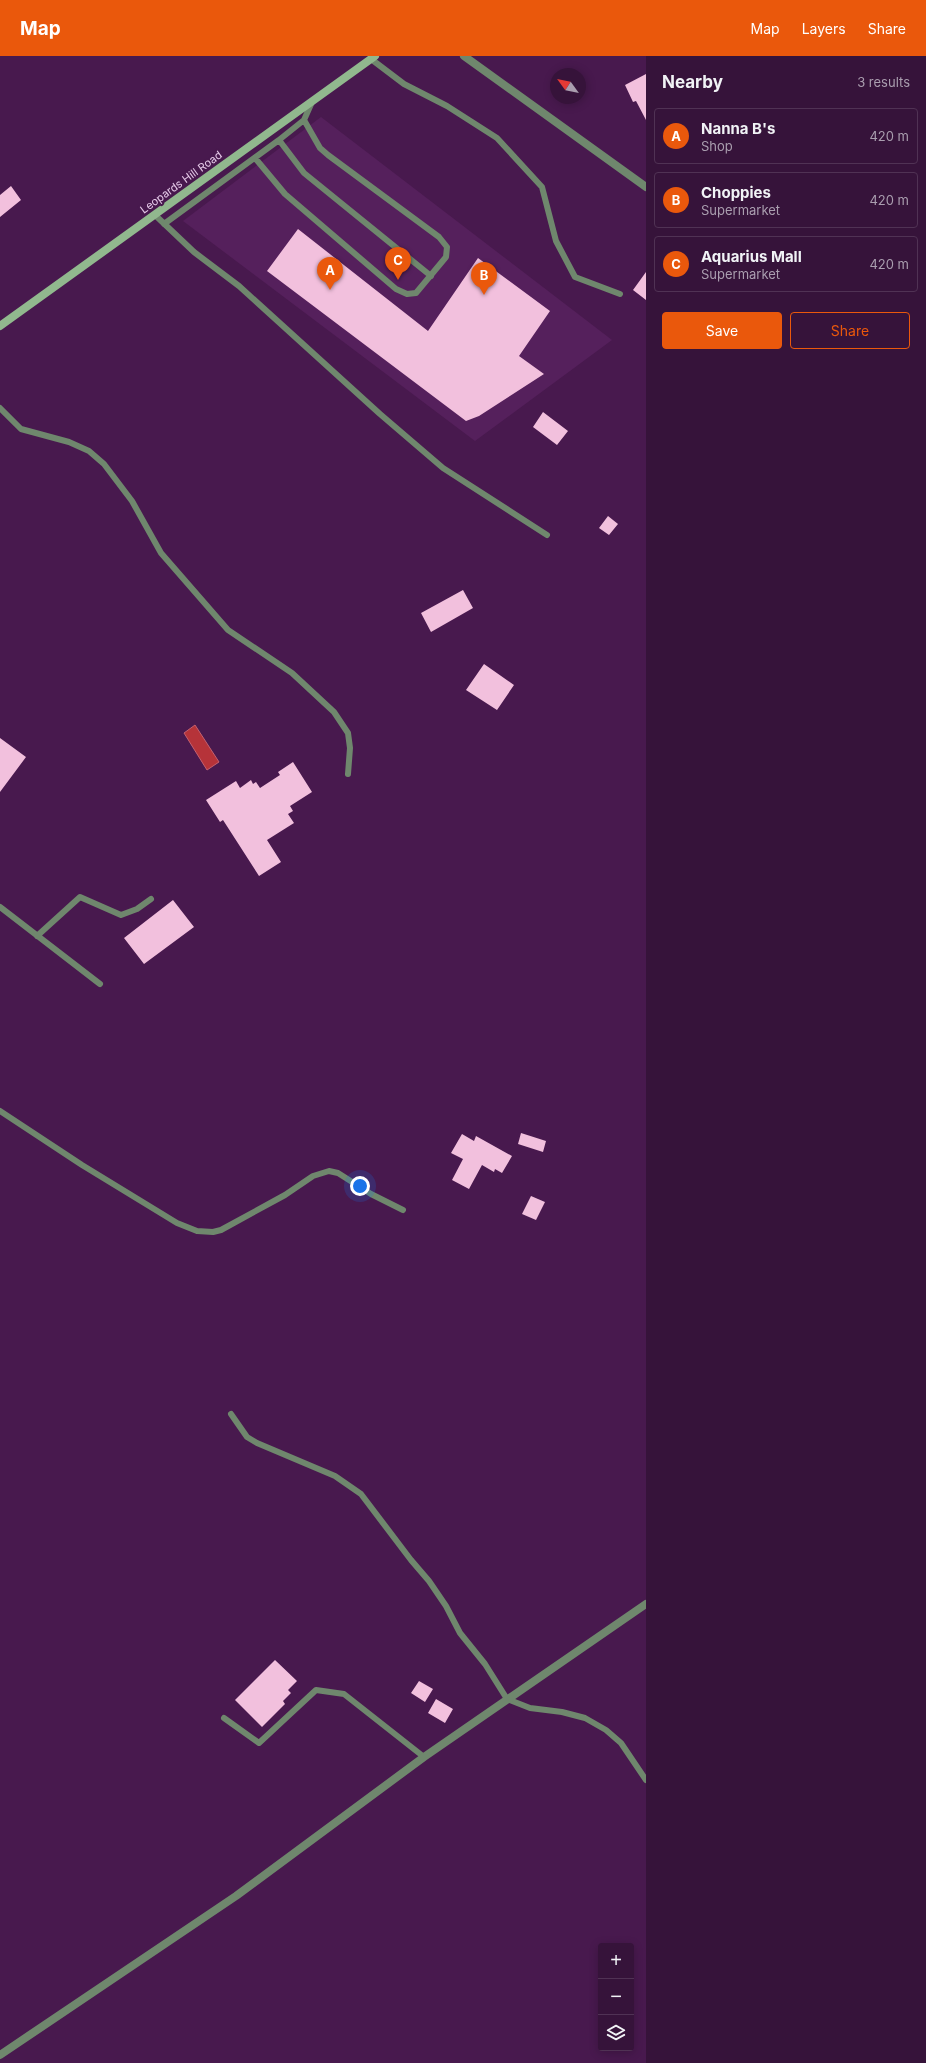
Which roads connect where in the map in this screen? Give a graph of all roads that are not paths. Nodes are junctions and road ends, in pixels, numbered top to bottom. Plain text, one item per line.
1 (464, 56) edge
2 (373, 57) edge
3 (312, 102) junction
4 (304, 120) junction
5 (279, 140) junction
6 (255, 158) junction
7 (646, 187) edge
8 (155, 215) junction
9 (164, 224) junction
10 (430, 276) junction
11 (620, 294) dead end
12 (0, 326) edge
13 (0, 408) edge
14 (547, 535) dead end
15 (348, 774) dead end
16 (151, 899) dead end
17 (0, 907) edge
18 (37, 936) junction
19 (100, 984) dead end
20 (0, 1111) edge
21 (403, 1210) dead end
22 (231, 1414) dead end
23 (646, 1604) edge
24 (507, 1699) junction
25 (224, 1718) dead end
26 (424, 1757) junction
27 (646, 1780) edge
28 (0, 2055) edge

1 - 7 street
2 - 3 main road, Leopards Hill Road
2 - 11 lane
3 - 4 lane
3 - 8 main road, Leopards Hill Road
4 - 5 lane
4 - 10 lane
5 - 6 lane
5 - 10 lane
6 - 9 lane
6 - 10 lane
8 - 9 lane
8 - 12 main road, Leopards Hill Road
9 - 14 lane
13 - 15 lane
16 - 18 lane
17 - 18 lane
18 - 19 lane
20 - 21 lane
22 - 24 lane
23 - 24 street
24 - 26 street
24 - 27 lane
25 - 26 lane
26 - 28 street

